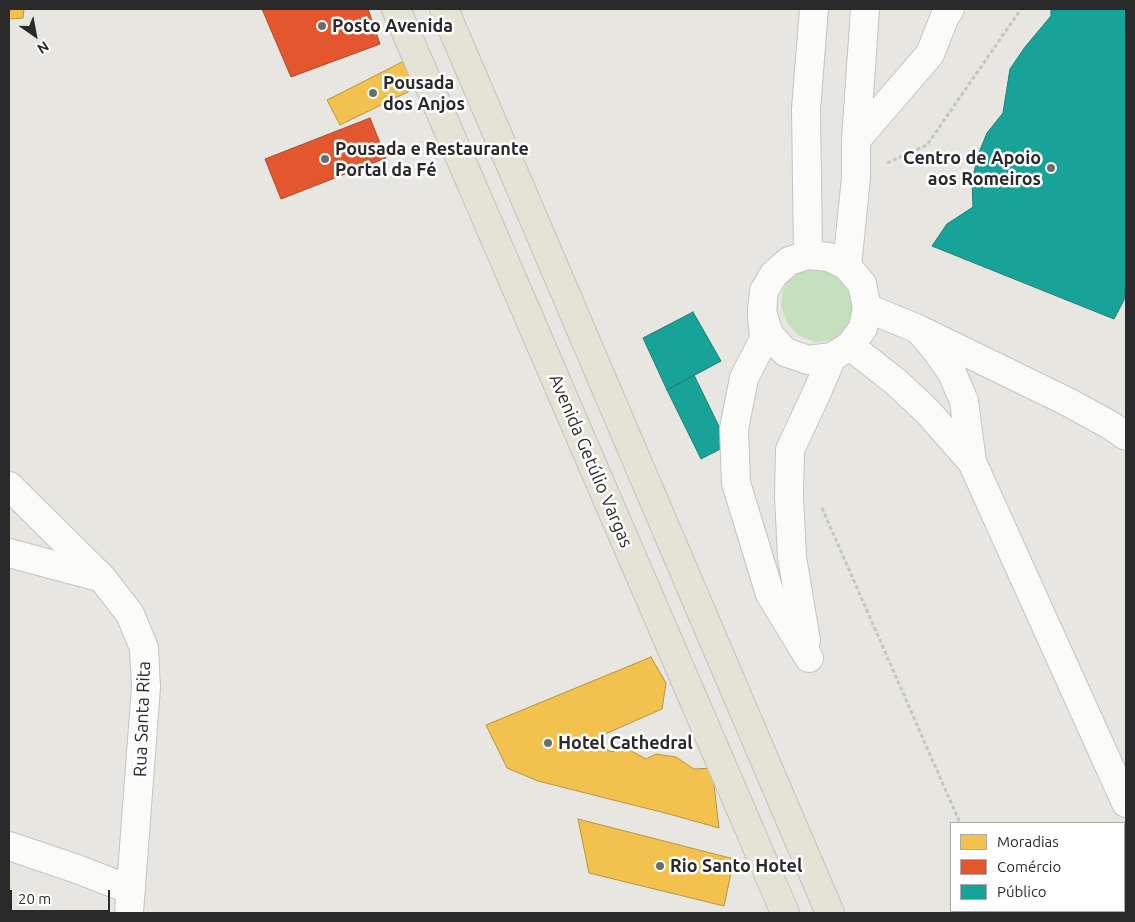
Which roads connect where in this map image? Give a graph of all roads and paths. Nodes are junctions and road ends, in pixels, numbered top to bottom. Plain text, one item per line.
1 (396, 9) edge
2 (444, 9) edge
3 (814, 9) edge
4 (865, 9) edge
5 (950, 9) edge
6 (1021, 9) edge
7 (856, 140) junction
8 (856, 177) junction
9 (808, 255) junction
10 (847, 266) junction
11 (867, 308) junction
12 (762, 311) junction
13 (918, 329) junction
14 (841, 351) junction
15 (1126, 436) edge
16 (972, 462) junction
17 (9, 486) edge
18 (821, 506) dead end
19 (9, 553) edge
20 (102, 578) junction
21 (1126, 803) edge
22 (960, 822) edge
23 (9, 846) edge
24 (130, 902) edge
25 (784, 913) edge
26 (830, 913) edge

1 - 25 main road, Avenida Getúlio Vargas
2 - 26 main road
3 - 9 street
4 - 7 street
5 - 7 street
6 - 8 path
7 - 8 street
8 - 10 street
9 - 10 street
9 - 12 street
10 - 11 street
11 - 13 street
11 - 14 street
12 - 14 street
12 - 14 street
13 - 15 street
13 - 16 street
14 - 16 street
16 - 21 street
17 - 20 street, Rua Santa Rita
18 - 22 path
19 - 20 street
20 - 24 street, Rua Santa Rita
23 - 24 street

